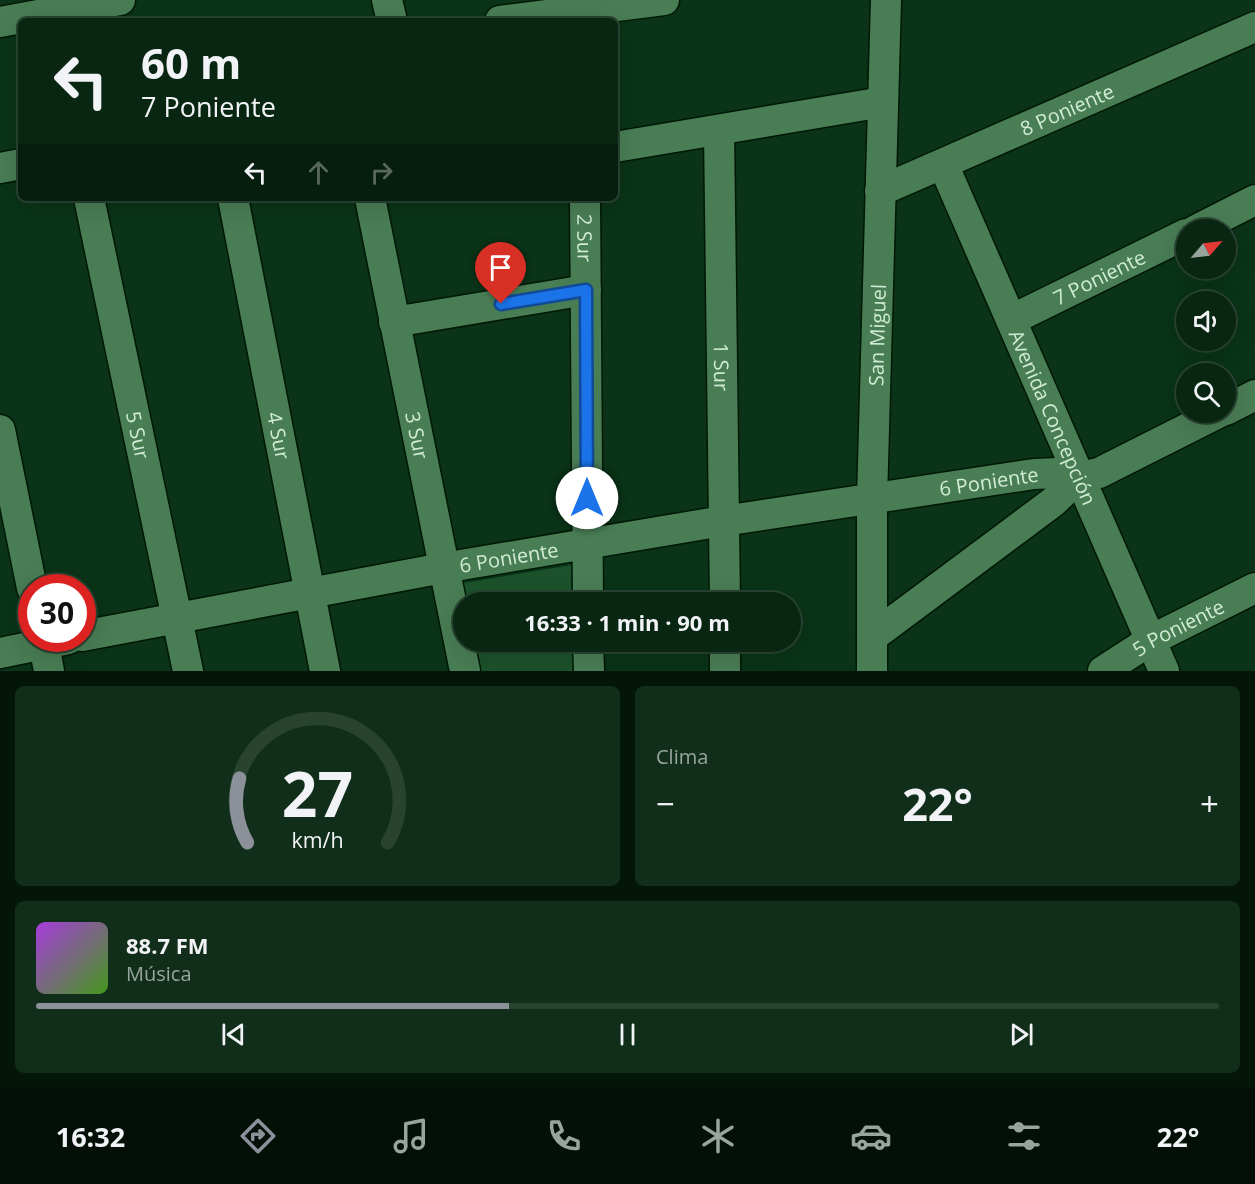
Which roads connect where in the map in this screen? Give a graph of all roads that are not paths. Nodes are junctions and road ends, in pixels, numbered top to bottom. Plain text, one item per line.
1 (120, 0) edge
2 (387, 0) edge
3 (664, 0) edge
4 (886, 0) edge
5 (22, 18) edge
6 (391, 18) edge
7 (523, 18) edge
8 (18, 19) edge
9 (0, 22) edge
10 (1255, 27) edge
11 (883, 102) junction
12 (718, 130) junction
13 (618, 147) edge
14 (943, 164) junction
15 (18, 165) edge
16 (0, 168) edge
17 (880, 192) junction
18 (1255, 200) edge
19 (90, 201) edge
20 (234, 201) edge
21 (371, 201) edge
22 (585, 201) edge
23 (1218, 219) edge
24 (1176, 239) edge
25 (586, 290) junction
26 (1011, 320) junction
27 (394, 322) junction
28 (1255, 395) edge
29 (1236, 405) edge
30 (1198, 423) edge
31 (0, 430) edge
32 (1079, 477) junction
33 (872, 500) junction
34 (723, 521) junction
35 (588, 545) junction
36 (443, 568) junction
37 (29, 574) edge
38 (1255, 588) edge
39 (588, 592) edge
40 (724, 592) edge
41 (310, 593) junction
42 (177, 618) junction
43 (96, 633) edge
44 (872, 637) junction
45 (1150, 640) junction
46 (18, 651) edge
47 (588, 652) edge
48 (725, 652) edge
49 (0, 653) edge
50 (188, 671) edge
51 (325, 671) edge
52 (465, 671) edge
53 (589, 671) edge
54 (725, 671) edge
55 (872, 671) edge
56 (1103, 671) edge
57 (1164, 671) edge

1 - 5 street
2 - 6 street
3 - 7 street
4 - 11 street, San Miguel
8 - 9 street
10 - 14 street, 8 Poniente
11 - 12 street
11 - 17 street, San Miguel
12 - 13 street
12 - 34 street, 1 Sur
14 - 17 street, 8 Poniente
14 - 26 street, Avenida Concepción
15 - 16 street
17 - 33 street, San Miguel
18 - 23 street
19 - 42 street, 5 Sur
20 - 41 street, 4 Sur
21 - 27 street, 3 Sur
22 - 25 street, 2 Sur
24 - 26 street, 7 Poniente
25 - 27 street
25 - 35 street, 2 Sur
26 - 32 street, Avenida Concepción
27 - 36 street, 3 Sur
28 - 29 street
30 - 32 street, 6 Poniente
31 - 37 street
32 - 33 street, 6 Poniente
32 - 44 street, 6 Poniente
32 - 45 street, Avenida Concepción
33 - 34 street, 6 Poniente
33 - 44 street, San Miguel
34 - 35 street, 6 Poniente
34 - 40 street, 1 Sur
35 - 36 street, 6 Poniente
35 - 39 street, 2 Sur
36 - 41 street, 6 Poniente
36 - 52 street, 3 Sur
38 - 45 street, 5 Poniente
41 - 42 street, 6 Poniente
41 - 51 street, 4 Sur
42 - 43 street, 6 Poniente
42 - 50 street, 5 Sur
44 - 55 street, San Miguel
45 - 56 street, 5 Poniente
45 - 57 street, Avenida Concepción
46 - 49 street
47 - 53 street
48 - 54 street

